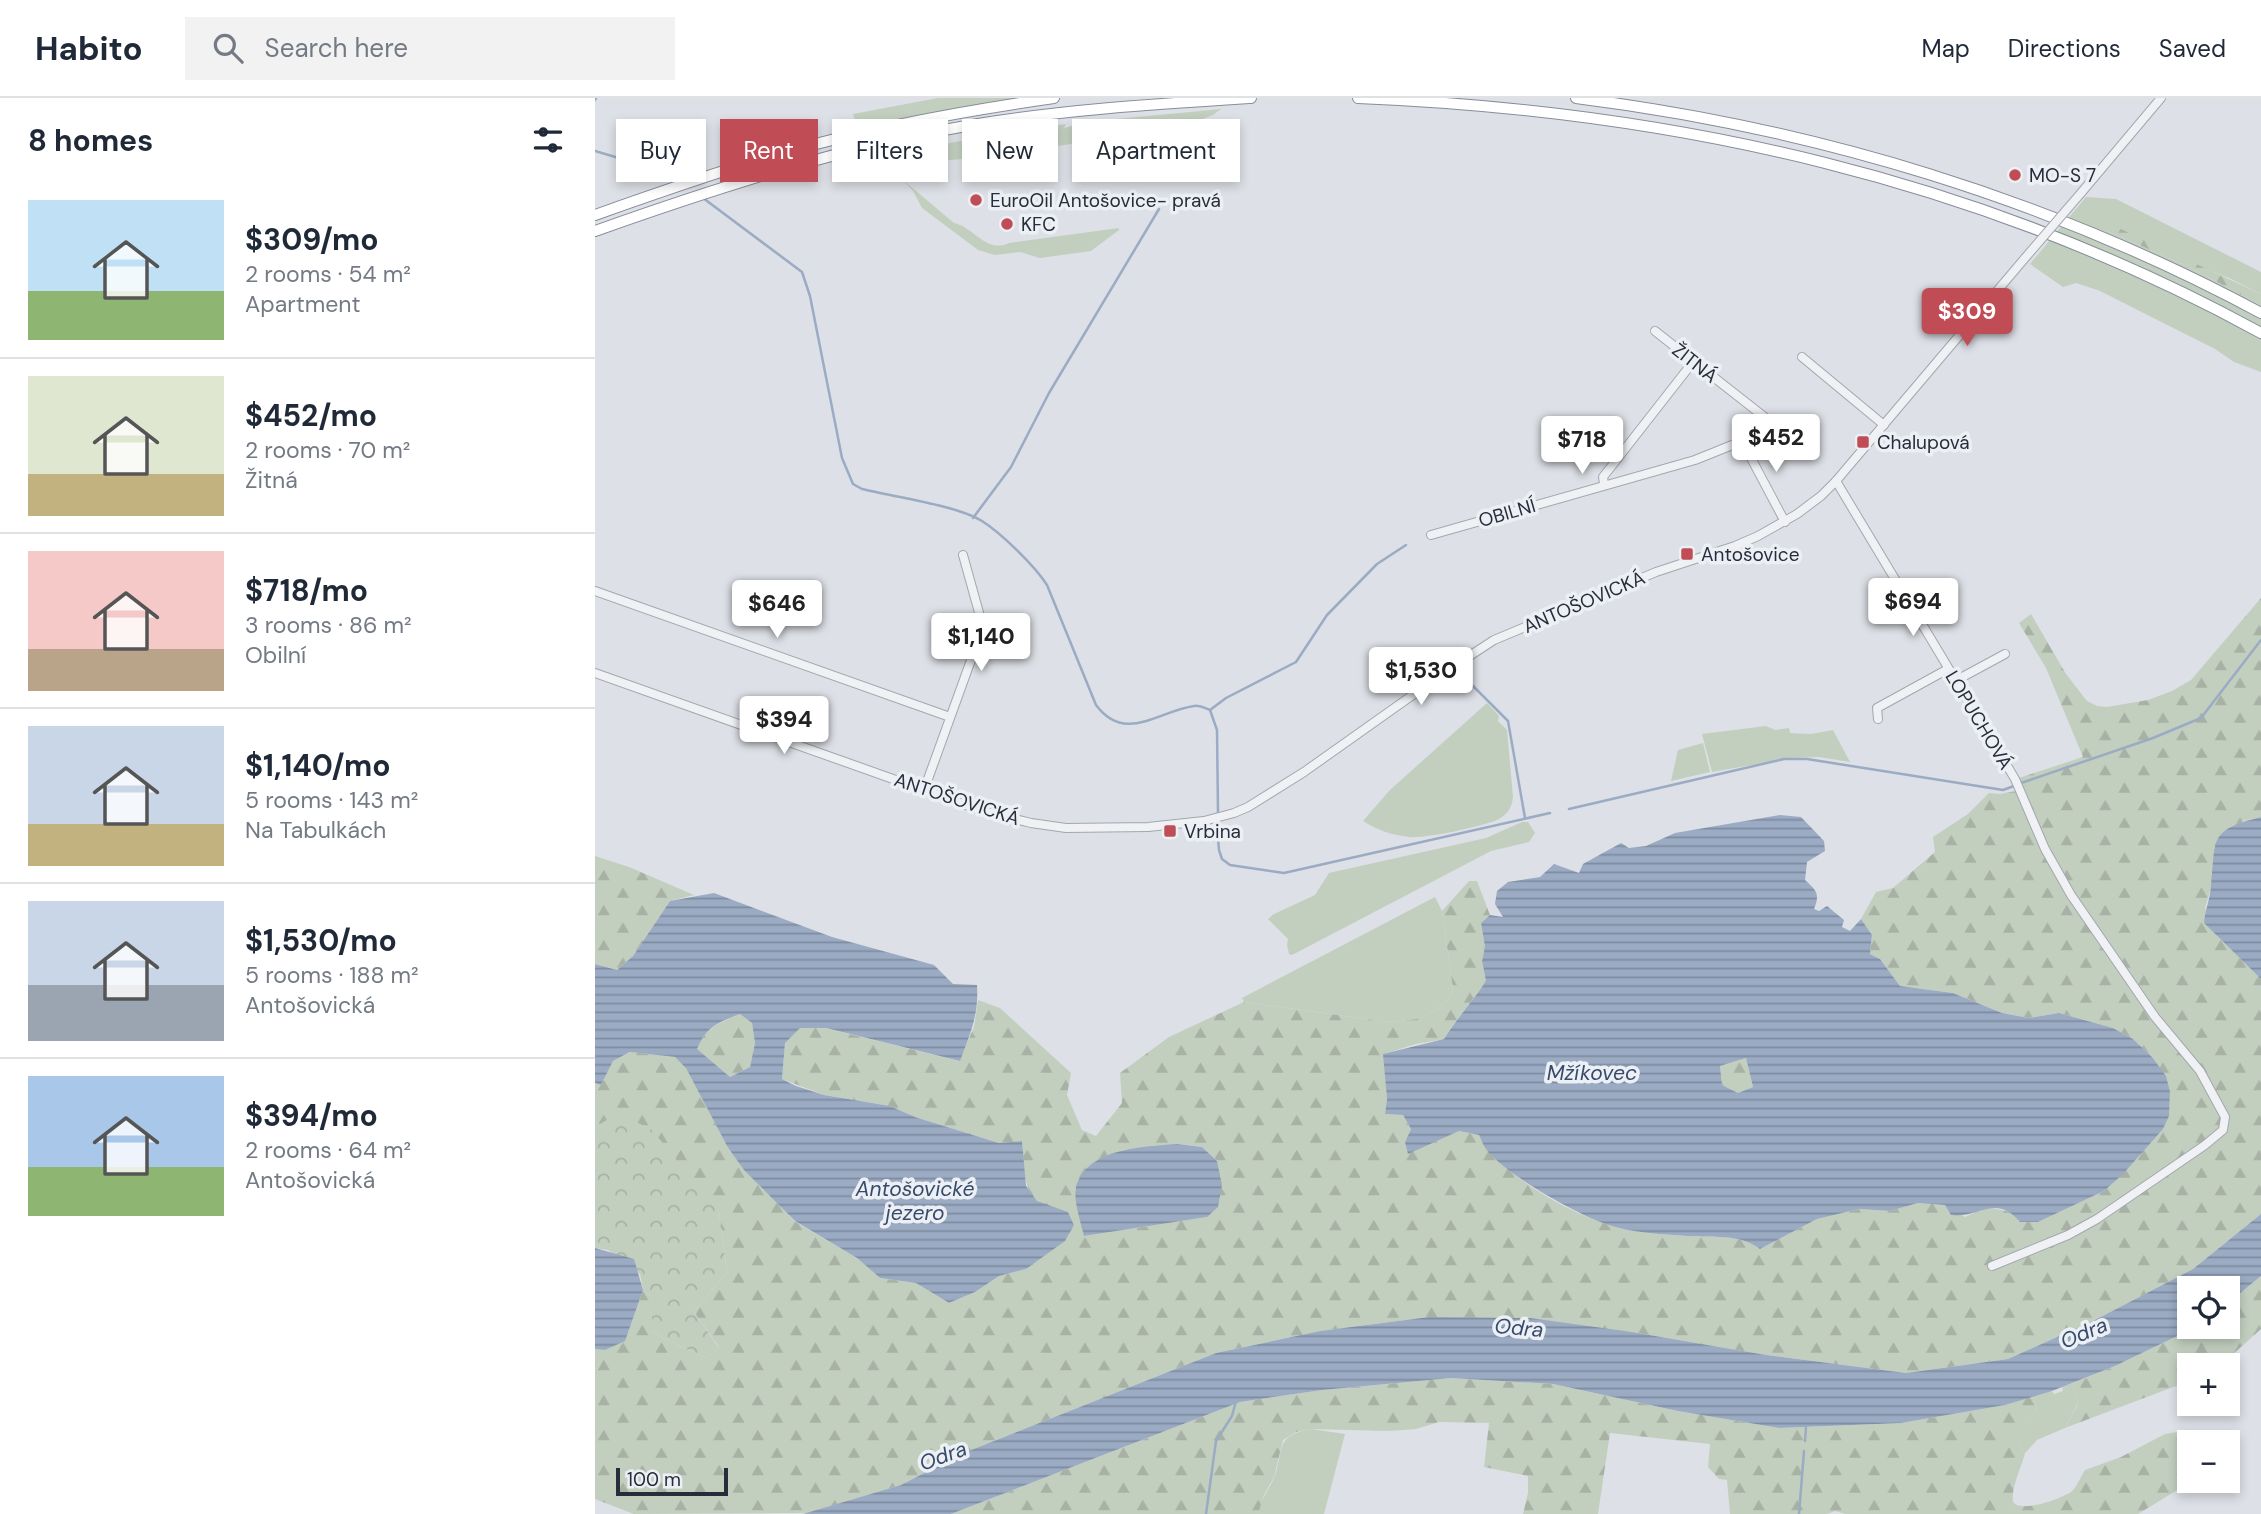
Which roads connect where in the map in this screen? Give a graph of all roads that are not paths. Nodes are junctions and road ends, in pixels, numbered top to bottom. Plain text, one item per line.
1 (1054, 98) edge
2 (1251, 98) edge
3 (1358, 98) edge
4 (1576, 98) edge
5 (2161, 98) edge
6 (595, 215) edge
7 (595, 231) edge
8 (2261, 313) edge
9 (1655, 331) dead end
10 (2261, 333) edge
11 (1802, 357) dead end
12 (1693, 362) junction
13 (1886, 423) junction
14 (1742, 441) junction
15 (1836, 481) junction
16 (1604, 484) junction
17 (1785, 522) junction
18 (1431, 535) dead end
19 (963, 555) dead end
20 (595, 591) edge
21 (2005, 654) dead end
22 (1948, 668) junction
23 (595, 673) edge
24 (1955, 681) junction
25 (950, 717) junction
26 (1878, 719) dead end
27 (924, 790) junction
28 (1992, 1266) dead end

1 - 6 highway
2 - 7 highway
3 - 10 highway
4 - 8 highway
5 - 13 street, ANTOŠOVICKÁ, bridge
9 - 12 street, ŽITNÁ
11 - 13 street
12 - 14 street, ŽITNÁ
12 - 16 street
13 - 15 street, ANTOŠOVICKÁ
14 - 16 street, OBILNÍ
14 - 17 street
15 - 17 street, ANTOŠOVICKÁ
15 - 22 street, LOPUCHOVÁ
16 - 18 street, OBILNÍ
17 - 27 street, ANTOŠOVICKÁ
19 - 25 street
20 - 25 street
21 - 24 street
22 - 24 street, LOPUCHOVÁ
22 - 26 street
23 - 27 street, ANTOŠOVICKÁ
24 - 28 street, LOPUCHOVÁ
25 - 27 street

